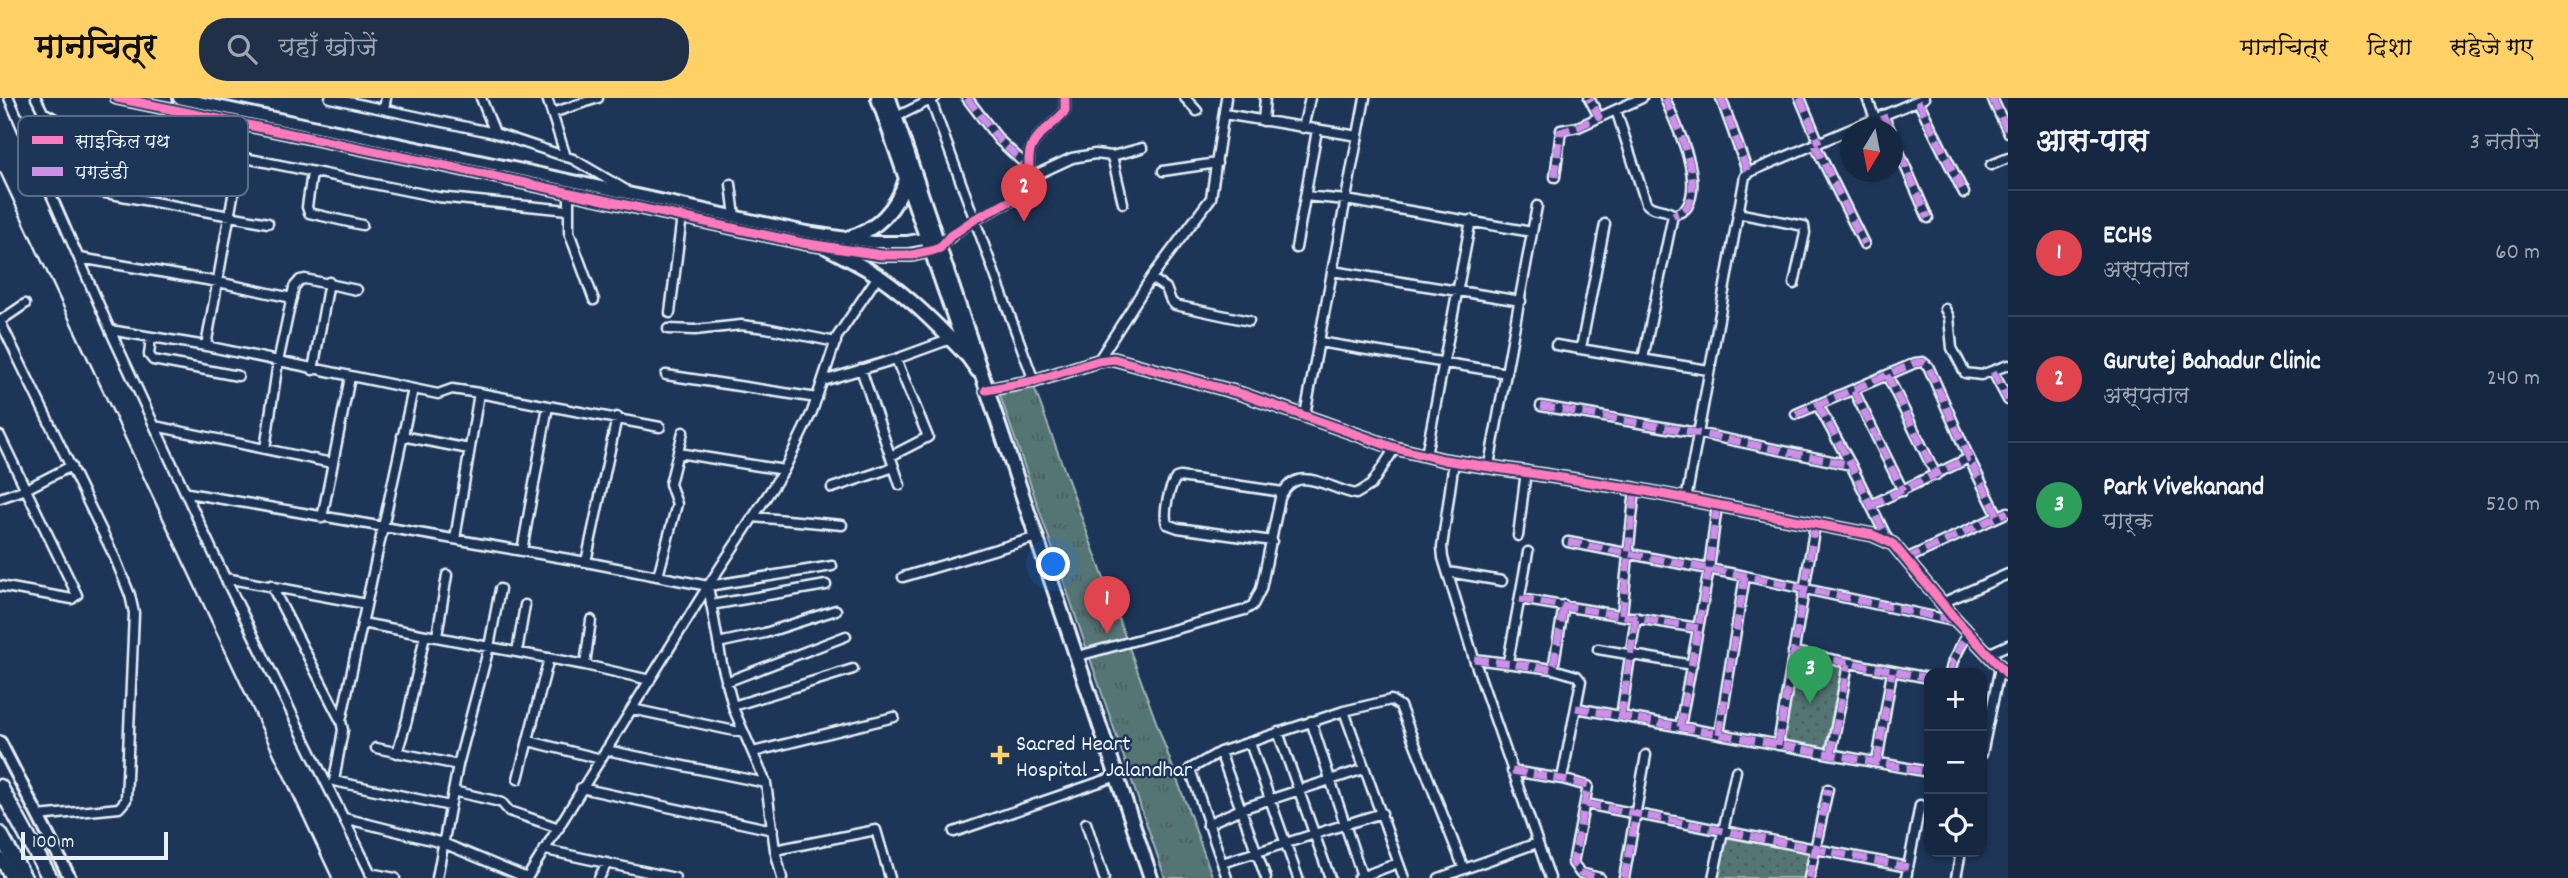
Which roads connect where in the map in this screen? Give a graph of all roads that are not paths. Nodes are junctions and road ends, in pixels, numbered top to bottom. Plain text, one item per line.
1 (9, 98) edge
2 (36, 98) edge
3 (117, 98) edge
4 (330, 98) edge
5 (386, 98) edge
6 (481, 98) edge
7 (547, 98) edge
8 (598, 98) edge
9 (878, 98) edge
10 (890, 98) edge
11 (967, 98) edge
12 (1065, 98) edge
13 (1185, 98) edge
14 (1226, 98) edge
15 (1265, 98) edge
16 (1310, 98) edge
17 (1365, 98) edge
18 (1589, 98) edge
19 (1642, 98) edge
20 (1665, 98) edge
21 (1721, 98) edge
22 (1800, 98) edge
23 (1867, 98) edge
24 (1992, 98) edge
25 (932, 99) edge
26 (1921, 100) edge
27 (184, 103) edge
28 (384, 109) junction
29 (1616, 110) junction
30 (1197, 111) dead end
31 (552, 113) junction
32 (1224, 114) junction
33 (50, 116) edge
34 (240, 116) edge
35 (896, 117) junction
36 (1599, 117) junction
37 (1880, 117) junction
38 (18, 118) edge
39 (248, 118) edge
40 (1263, 121) junction
41 (1303, 128) junction
42 (1317, 130) junction
43 (2008, 132) edge
44 (495, 133) junction
45 (1358, 136) junction
46 (1817, 144) junction
47 (1142, 148) dead end
48 (1112, 156) junction
49 (566, 157) junction
50 (2008, 158) edge
51 (248, 160) edge
52 (1903, 161) edge
53 (1217, 163) junction
54 (1992, 165) dead end
55 (1027, 166) junction
56 (1163, 171) dead end
57 (312, 173) junction
58 (1748, 173) junction
59 (1029, 177) junction
60 (1555, 177) dead end
61 (906, 179) junction
62 (732, 184) dead end
63 (569, 192) junction
64 (1964, 192) dead end
65 (634, 194) junction
66 (52, 196) edge
67 (119, 196) edge
68 (233, 196) edge
69 (1305, 196) junction
70 (1346, 200) junction
71 (1123, 203) dead end
72 (1537, 206) dead end
73 (568, 210) junction
74 (1737, 213) junction
75 (1673, 215) junction
76 (682, 216) junction
77 (229, 217) junction
78 (735, 217) junction
79 (1928, 218) dead end
80 (975, 219) junction
81 (1471, 220) junction
82 (268, 223) dead end
83 (1605, 224) dead end
84 (362, 225) dead end
85 (1532, 232) junction
86 (806, 238) junction
87 (847, 238) junction
88 (934, 244) junction
89 (1864, 244) dead end
90 (826, 247) junction
91 (1296, 248) dead end
92 (80, 258) junction
93 (1332, 271) junction
94 (878, 276) junction
95 (1151, 278) junction
96 (218, 282) junction
97 (329, 282) junction
98 (1794, 284) dead end
99 (357, 290) dead end
100 (1458, 291) junction
101 (292, 298) junction
102 (594, 300) dead end
103 (1521, 301) junction
104 (25, 303) dead end
105 (1945, 309) dead end
106 (670, 313) dead end
107 (0, 321) edge
108 (1249, 321) dead end
109 (668, 329) dead end
110 (110, 330) junction
111 (151, 337) junction
112 (951, 339) junction
113 (836, 342) junction
114 (1319, 342) junction
115 (1556, 345) dead end
116 (206, 346) junction
117 (1581, 348) junction
118 (968, 357) junction
119 (897, 359) junction
120 (1643, 359) junction
121 (1098, 361) junction
122 (278, 362) junction
123 (1444, 362) junction
124 (2008, 365) edge
125 (861, 369) junction
126 (313, 370) junction
127 (1708, 370) junction
128 (1993, 372) junction
129 (1507, 373) junction
130 (666, 375) dead end
131 (1887, 375) junction
132 (238, 376) dead end
133 (350, 377) junction
134 (982, 377) junction
135 (823, 381) junction
136 (1034, 382) junction
137 (414, 389) junction
138 (986, 390) junction
139 (1854, 391) junction
140 (479, 393) junction
141 (817, 398) junction
142 (2008, 400) edge
143 (1818, 405) junction
144 (548, 406) junction
145 (1541, 406) dead end
146 (1796, 414) dead end
147 (1305, 415) junction
148 (617, 417) junction
149 (155, 426) junction
150 (660, 427) dead end
151 (683, 432) dead end
152 (1696, 433) junction
153 (0, 436) edge
154 (402, 436) junction
155 (1395, 448) junction
156 (265, 449) junction
157 (469, 449) junction
158 (678, 453) junction
159 (1426, 455) junction
160 (891, 456) junction
161 (1969, 458) junction
162 (1454, 461) junction
163 (332, 463) junction
164 (1851, 464) junction
165 (71, 466) junction
166 (1489, 466) junction
167 (894, 467) junction
168 (784, 470) junction
169 (1526, 471) junction
170 (1936, 475) junction
171 (900, 485) dead end
172 (832, 488) dead end
173 (26, 489) junction
174 (1635, 489) junction
175 (1903, 491) junction
176 (1283, 492) junction
177 (188, 493) junction
178 (0, 498) edge
179 (1686, 500) junction
180 (1717, 505) junction
181 (1871, 506) junction
182 (2008, 512) edge
183 (1998, 516) junction
184 (753, 517) junction
185 (322, 518) junction
186 (842, 524) dead end
187 (1815, 525) junction
188 (384, 528) junction
189 (1518, 536) dead end
190 (1037, 537) junction
191 (454, 539) junction
192 (1888, 540) junction
193 (1272, 541) junction
194 (1568, 542) dead end
195 (522, 551) junction
196 (1528, 552) dead end
197 (1628, 553) junction
198 (1906, 559) junction
199 (586, 562) junction
200 (832, 566) dead end
201 (1709, 569) junction
202 (1448, 572) junction
203 (2008, 574) edge
204 (447, 575) dead end
205 (658, 576) junction
206 (1745, 576) junction
207 (903, 577) dead end
208 (225, 578) junction
209 (1502, 581) dead end
210 (827, 584) dead end
211 (0, 586) edge
212 (271, 586) junction
213 (708, 586) junction
214 (500, 589) dead end
215 (1805, 589) junction
216 (1520, 598) junction
217 (1942, 603) junction
218 (366, 604) junction
219 (525, 605) dead end
220 (711, 605) junction
221 (1564, 605) junction
222 (836, 610) dead end
223 (1622, 614) junction
224 (1636, 617) junction
225 (591, 620) dead end
226 (1956, 620) junction
227 (362, 623) junction
228 (1698, 628) junction
229 (1968, 632) junction
230 (425, 635) junction
231 (437, 636) junction
232 (846, 636) dead end
233 (718, 643) junction
234 (2008, 645) edge
235 (489, 647) junction
236 (1598, 649) dead end
237 (517, 652) junction
238 (1793, 652) junction
239 (1988, 654) junction
240 (1630, 655) junction
241 (1078, 656) junction
242 (549, 658) junction
243 (1474, 659) junction
244 (1508, 662) junction
245 (1848, 664) junction
246 (585, 665) junction
247 (1692, 665) junction
248 (1951, 668) edge
249 (853, 669) dead end
250 (1553, 669) junction
251 (2004, 671) edge
252 (1892, 672) junction
253 (1924, 677) edge
254 (650, 680) junction
255 (726, 682) junction
256 (733, 706) junction
257 (1576, 708) junction
258 (632, 709) junction
259 (1344, 711) junction
260 (1621, 716) junction
261 (894, 717) dead end
262 (341, 721) junction
263 (1311, 721) junction
264 (1680, 727) junction
265 (1278, 732) junction
266 (744, 733) junction
267 (1719, 734) junction
268 (1987, 735) edge
269 (529, 741) junction
270 (0, 742) edge
271 (1250, 743) junction
272 (1777, 745) junction
273 (376, 748) dead end
274 (606, 750) junction
275 (397, 752) junction
276 (753, 752) junction
277 (1220, 752) junction
278 (1831, 754) junction
279 (1646, 755) dead end
280 (601, 760) junction
281 (1877, 762) junction
282 (458, 765) junction
283 (1364, 769) junction
284 (1512, 771) junction
285 (1736, 771) dead end
286 (1924, 771) edge
287 (1118, 776) junction
288 (518, 779) dead end
289 (1562, 779) junction
290 (1330, 780) junction
291 (766, 783) junction
292 (0, 787) edge
293 (581, 788) junction
294 (1300, 789) junction
295 (1828, 789) dead end
296 (453, 791) junction
297 (1269, 800) junction
298 (1586, 804) junction
299 (1920, 805) dead end
300 (450, 806) junction
301 (1241, 809) junction
302 (1381, 813) junction
303 (1636, 814) junction
304 (38, 816) junction
305 (344, 818) junction
306 (1086, 822) dead end
307 (1207, 824) junction
308 (1346, 824) junction
309 (559, 828) junction
310 (773, 830) junction
311 (1723, 830) junction
312 (954, 832) dead end
313 (0, 834) edge
314 (1316, 834) junction
315 (1537, 843) junction
316 (443, 844) junction
317 (1285, 844) junction
318 (1816, 849) junction
319 (546, 850) junction
320 (775, 850) junction
321 (1256, 853) junction
322 (1960, 857) edge
323 (0, 858) edge
324 (607, 863) junction
325 (1222, 863) junction
326 (1398, 863) junction
327 (1908, 867) junction
328 (1464, 869) junction
329 (371, 875) edge
330 (1360, 877) edge
331 (11, 878) edge
332 (24, 878) edge
333 (50, 878) edge
334 (70, 878) edge
335 (395, 878) edge
336 (437, 878) edge
337 (527, 878) edge
338 (599, 878) edge
339 (674, 878) edge
340 (782, 878) edge
341 (890, 878) edge
342 (1104, 878) edge
343 (1151, 878) edge
344 (1227, 878) edge
345 (1266, 878) edge
346 (1298, 878) edge
347 (1330, 878) edge
348 (1404, 878) edge
349 (1439, 878) edge
350 (1550, 878) edge
351 (1600, 878) edge
352 (1624, 878) edge
353 (1713, 878) edge
354 (1809, 878) edge
355 (1906, 878) edge
356 (1956, 878) edge

1 - 38 street
2 - 33 street
3 - 27 street
4 - 28 street
5 - 28 street
6 - 44 street
7 - 31 street
8 - 31 street
9 - 61 main road
10 - 35 main road
11 - 55 street
12 - 55 street
13 - 30 street
14 - 32 street
15 - 40 street
16 - 41 street
17 - 45 street
18 - 36 street
19 - 29 street
20 - 75 street
21 - 58 street
22 - 46 street
23 - 37 street
24 - 43 street
25 - 35 street
25 - 80 street
26 - 37 street
26 - 64 street
27 - 34 street
27 - 65 street
28 - 44 street
29 - 36 street
29 - 75 street
31 - 49 street
32 - 40 street
32 - 53 street
35 - 88 main road
36 - 60 street
37 - 46 street
39 - 63 street
40 - 41 street
41 - 42 street
42 - 45 street
42 - 69 street
44 - 49 street
45 - 70 street
46 - 58 street
46 - 89 street
47 - 48 street
48 - 59 street
48 - 71 street
49 - 65 street
50 - 54 street
51 - 57 street
52 - 79 street
53 - 56 street
53 - 95 street
55 - 59 street
57 - 73 street
57 - 84 street
58 - 74 street
59 - 80 street
61 - 87 main road
61 - 88 main road
62 - 78 street
63 - 73 street
63 - 76 street
65 - 78 street
66 - 92 street
67 - 77 street
68 - 77 street
69 - 70 street
69 - 91 street
70 - 81 street
70 - 93 street
72 - 85 street
73 - 102 street
74 - 98 street
74 - 127 street
75 - 120 street
76 - 86 street
76 - 106 street
77 - 82 street
77 - 96 street
78 - 86 street
80 - 88 street
80 - 136 street
81 - 85 street
81 - 100 street
83 - 117 street
85 - 103 street
86 - 87 street
86 - 90 street
87 - 88 street
88 - 90 street
88 - 118 main road
88 - 134 main road
90 - 94 main road
92 - 96 street
92 - 110 street
93 - 100 street
93 - 114 street
94 - 112 main road
94 - 113 street
95 - 108 street
95 - 121 street
96 - 101 street
96 - 116 street
97 - 99 street
97 - 101 street
97 - 126 street
100 - 103 street
100 - 123 street
101 - 122 street
103 - 129 street
104 - 107 street
105 - 128 street
107 - 165 street
109 - 113 street
110 - 111 street
110 - 149 street
111 - 116 street
111 - 132 street
112 - 118 main road
112 - 119 street
113 - 135 street
114 - 123 street
114 - 147 street
115 - 117 street
116 - 122 street
117 - 120 street
118 - 134 main road
119 - 125 street
119 - 160 street
120 - 127 street
121 - 136 street
121 - 147 street
122 - 126 street
122 - 156 street
123 - 129 street
123 - 159 street
124 - 128 street
125 - 135 street
125 - 160 street
126 - 133 street
127 - 152 street
128 - 142 street
129 - 166 street
130 - 141 street
131 - 139 street
131 - 161 street
131 - 170 street
133 - 137 street
133 - 163 street
134 - 138 main road
135 - 141 street
136 - 138 street
137 - 140 street
137 - 154 street
138 - 190 main road
139 - 143 street
139 - 175 street
140 - 144 street
140 - 157 street
141 - 168 street
143 - 146 street
143 - 164 street
144 - 148 street
144 - 195 street
145 - 152 street
147 - 155 street
148 - 150 street
148 - 199 street
149 - 156 street
149 - 177 street
151 - 158 street
152 - 164 street
152 - 179 street
153 - 173 street
154 - 157 street
154 - 188 street
155 - 159 street
155 - 176 street
156 - 163 street
157 - 191 street
158 - 168 street
158 - 205 street
159 - 162 street
160 - 167 street
161 - 170 street
161 - 183 street
162 - 166 street
162 - 202 street
163 - 185 street
164 - 181 street
165 - 173 street
165 - 304 street
166 - 169 street
167 - 171 street
167 - 172 street
168 - 184 street
169 - 174 street
169 - 189 street
170 - 175 street
173 - 178 street
173 - 211 street
174 - 179 street
174 - 197 street
175 - 181 street
176 - 193 street
176 - 193 street
177 - 185 street
177 - 208 street
179 - 180 street
180 - 187 street
180 - 201 street
181 - 192 street
182 - 183 street
183 - 198 street
184 - 186 street
184 - 213 street
185 - 188 street
187 - 192 street
187 - 215 street
188 - 191 street
188 - 218 street
190 - 207 street
190 - 241 main road
191 - 195 street
192 - 198 street
193 - 241 street
194 - 197 street
195 - 199 street
196 - 216 street
197 - 201 street
197 - 223 street
198 - 217 street
199 - 205 street
200 - 213 street
201 - 206 street
201 - 228 street
202 - 209 street
202 - 243 street
203 - 217 street
204 - 231 street
205 - 213 street
206 - 215 street
206 - 267 street
208 - 212 street
208 - 305 street
210 - 220 street
212 - 218 street
212 - 262 street
213 - 220 street
213 - 254 street
214 - 235 street
215 - 226 street
215 - 238 street
216 - 221 street
216 - 244 street
217 - 226 street
218 - 227 street
219 - 237 street
220 - 233 street
221 - 223 street
221 - 250 street
222 - 233 street
223 - 224 street
224 - 228 street
224 - 240 street
225 - 246 street
226 - 229 street
227 - 230 street
227 - 262 street
228 - 247 street
229 - 239 street
229 - 248 street
230 - 231 street
230 - 275 street
231 - 235 street
232 - 255 street
233 - 255 street
234 - 239 street
235 - 237 street
235 - 282 street
236 - 240 street
237 - 242 street
238 - 245 street
238 - 272 street
239 - 251 street
240 - 247 street
240 - 260 street
241 - 287 main road
242 - 246 street
242 - 269 street
243 - 244 street
243 - 284 street
244 - 250 street
245 - 252 street
245 - 278 street
246 - 254 street
247 - 264 street
249 - 256 street
250 - 257 street
251 - 268 street
252 - 253 street
252 - 281 street
254 - 258 street
255 - 256 street
256 - 266 street
257 - 260 street
257 - 289 street
258 - 266 street
258 - 274 street
259 - 263 street
259 - 283 street
259 - 328 street
260 - 264 street
261 - 276 street
262 - 300 street
263 - 265 street
263 - 290 street
264 - 267 street
265 - 271 street
265 - 294 street
266 - 276 street
267 - 272 street
269 - 280 street
269 - 288 street
270 - 304 street
271 - 277 street
271 - 297 street
272 - 278 street
273 - 275 street
274 - 280 street
274 - 291 street
275 - 282 street
276 - 291 street
277 - 301 street
277 - 307 street
278 - 281 street
279 - 303 street
280 - 293 street
281 - 286 street
282 - 296 street
283 - 290 street
283 - 302 street
284 - 289 street
284 - 315 street
285 - 311 street
287 - 312 street
287 - 343 main road
289 - 298 street
290 - 294 street
290 - 308 street
291 - 310 street
292 - 333 highway
293 - 309 street
293 - 310 street
294 - 297 street
294 - 314 street
295 - 318 street
296 - 300 street
296 - 309 street
297 - 301 street
297 - 317 street
298 - 303 street
298 - 351 street
299 - 327 street
300 - 316 street
301 - 307 street
301 - 321 street
302 - 308 street
302 - 326 street
303 - 311 street
303 - 352 street
304 - 334 street
305 - 316 street
305 - 329 street
306 - 342 street
307 - 325 street
308 - 314 street
308 - 330 street
309 - 319 street
310 - 320 street
311 - 318 street
311 - 353 street
313 - 332 highway
314 - 317 street
314 - 347 street
315 - 328 street
315 - 350 street
316 - 336 street
316 - 337 street
317 - 321 street
317 - 346 street
318 - 327 street
318 - 354 street
319 - 324 street
319 - 337 street
320 - 340 street
320 - 341 street
321 - 325 street
321 - 345 street
322 - 356 street
323 - 331 street
324 - 338 street
324 - 339 street
325 - 344 street
326 - 330 street
326 - 348 street
327 - 355 street
328 - 349 street
329 - 335 street

